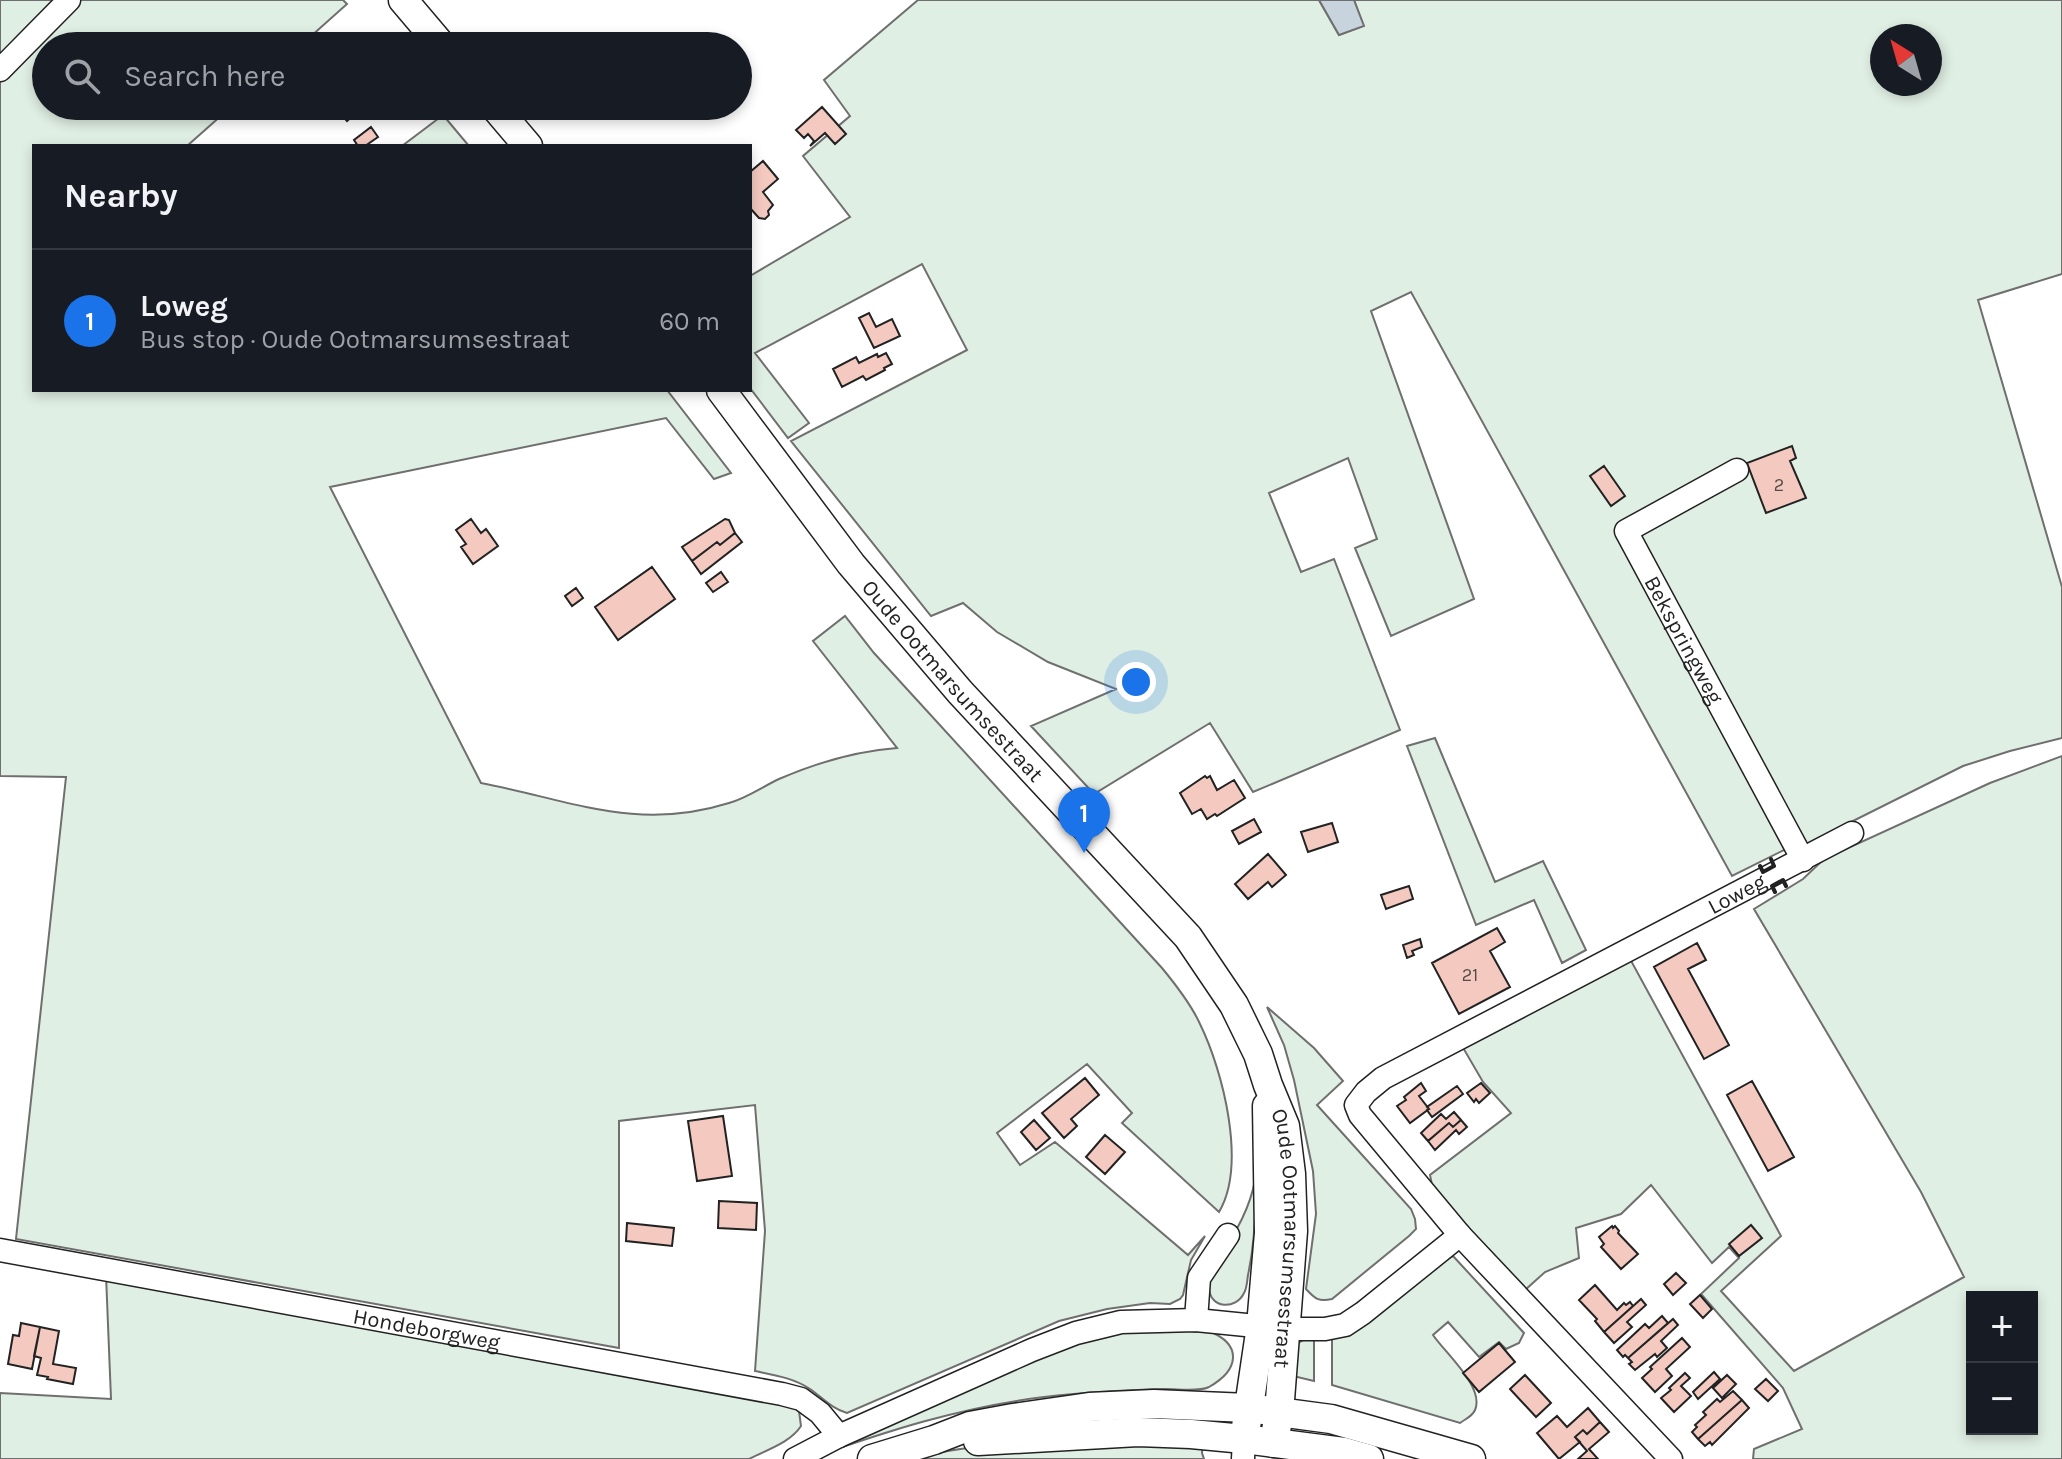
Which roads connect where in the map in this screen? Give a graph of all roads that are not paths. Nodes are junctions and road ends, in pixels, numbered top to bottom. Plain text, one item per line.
1 (69, 0) edge
2 (403, 0) edge
3 (37, 32) edge
4 (430, 32) edge
5 (32, 38) edge
6 (0, 70) edge
7 (506, 120) edge
8 (526, 144) edge
9 (722, 392) edge
10 (1737, 470) dead end
11 (1852, 833) dead end
12 (1803, 860) junction
13 (1228, 1235) dead end
14 (1460, 1235) junction
15 (0, 1250) edge
16 (1196, 1320) junction
17 (1274, 1327) junction
18 (1248, 1408) junction
19 (1279, 1413) junction
20 (839, 1436) junction
21 (934, 1440) junction
22 (1244, 1449) edge
23 (1273, 1451) edge
24 (795, 1459) edge
25 (872, 1459) edge
26 (1369, 1459) edge
27 (1471, 1459) edge
28 (1671, 1459) edge

1 - 3 street
2 - 4 main road
5 - 6 street
7 - 8 main road
9 - 17 main road, Oude Ootmarsumsestraat
10 - 12 street, Bekspringweg
11 - 12 street, Loweg
12 - 14 street, Loweg
13 - 16 street
14 - 17 street
14 - 28 street
15 - 20 street, Hondeborgweg
16 - 17 street
16 - 20 street
17 - 18 main road, Oude Ootmarsumsestraat
17 - 19 main road, Oude Ootmarsumsestraat
18 - 19 main road
18 - 21 main road
18 - 22 main road, Oude Ootmarsumsestraat
19 - 23 main road, Oude Ootmarsumsestraat
19 - 27 main road
20 - 24 street
21 - 22 main road
21 - 25 main road
22 - 23 main road
23 - 26 main road

